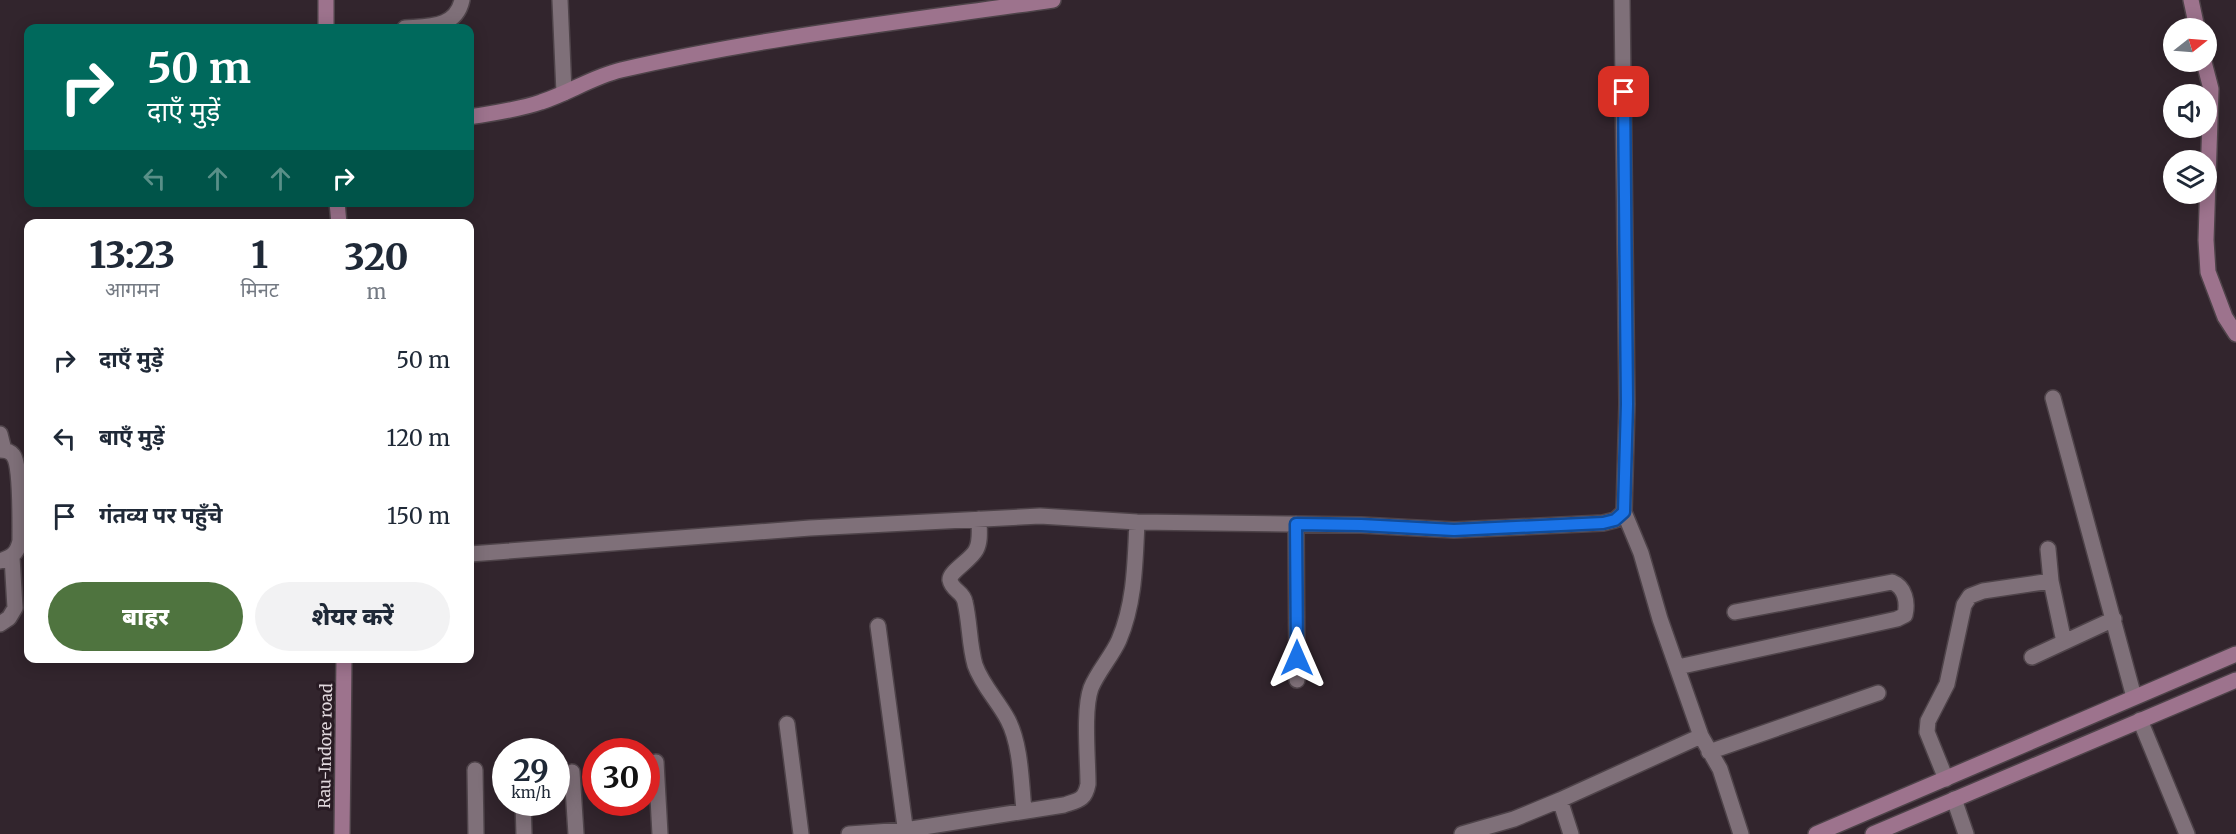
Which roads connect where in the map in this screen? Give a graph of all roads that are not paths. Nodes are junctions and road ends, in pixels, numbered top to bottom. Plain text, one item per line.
1 (326, 0) edge
2 (462, 0) edge
3 (560, 0) edge
4 (1053, 0) edge
5 (1622, 0) edge
6 (2191, 0) edge
7 (2195, 18) edge
8 (326, 24) edge
9 (434, 24) edge
10 (2207, 72) edge
11 (564, 93) junction
12 (474, 116) edge
13 (2236, 334) edge
14 (2053, 398) dead end
15 (0, 434) edge
16 (2, 450) edge
17 (1624, 512) junction
18 (978, 519) junction
19 (1137, 522) junction
20 (1296, 524) junction
21 (2048, 549) dead end
22 (474, 554) edge
23 (6, 559) edge
24 (2051, 581) junction
25 (1735, 612) dead end
26 (2114, 619) junction
27 (0, 624) edge
28 (878, 626) dead end
29 (2064, 642) junction
30 (2236, 654) edge
31 (2032, 657) dead end
32 (344, 663) edge
33 (1678, 667) junction
34 (1297, 680) dead end
35 (2236, 680) edge
36 (1878, 693) dead end
37 (2134, 696) junction
38 (2140, 720) junction
39 (787, 724) dead end
40 (1701, 736) junction
41 (1709, 752) junction
42 (475, 770) dead end
43 (572, 772) dead end
44 (1946, 779) junction
45 (1954, 799) junction
46 (1560, 800) junction
47 (1024, 810) junction
48 (523, 816) edge
49 (659, 816) edge
50 (1487, 831) edge
51 (906, 832) edge
52 (1878, 833) edge
53 (342, 834) edge
54 (476, 834) edge
55 (524, 834) edge
56 (576, 834) edge
57 (660, 834) edge
58 (801, 834) edge
59 (849, 834) edge
60 (1462, 834) edge
61 (1571, 834) edge
62 (1741, 834) edge
63 (1816, 834) edge
64 (1966, 834) edge
65 (2187, 834) edge

1 - 8 street
2 - 9 street
3 - 11 street
4 - 11 street
5 - 17 street
6 - 7 street
10 - 13 street
11 - 12 street
14 - 26 street
15 - 16 street
16 - 23 street
17 - 20 street
17 - 33 street
18 - 19 street
18 - 22 street
18 - 47 street
19 - 20 street
19 - 47 street
20 - 34 street
21 - 24 street
23 - 27 street
24 - 29 street
24 - 44 street
25 - 33 street
26 - 29 street
26 - 37 street
28 - 51 street
29 - 31 street
30 - 37 street
32 - 53 street, Rau-Indore road
33 - 40 street
35 - 38 street
36 - 41 street
37 - 44 street
38 - 45 street
38 - 65 street
39 - 58 street
40 - 41 street
40 - 46 street
41 - 62 street
42 - 54 street
43 - 56 street
44 - 63 street
45 - 52 street
45 - 64 street
46 - 50 street
46 - 61 street
47 - 51 street
48 - 55 street
49 - 57 street
50 - 60 street
51 - 59 street

